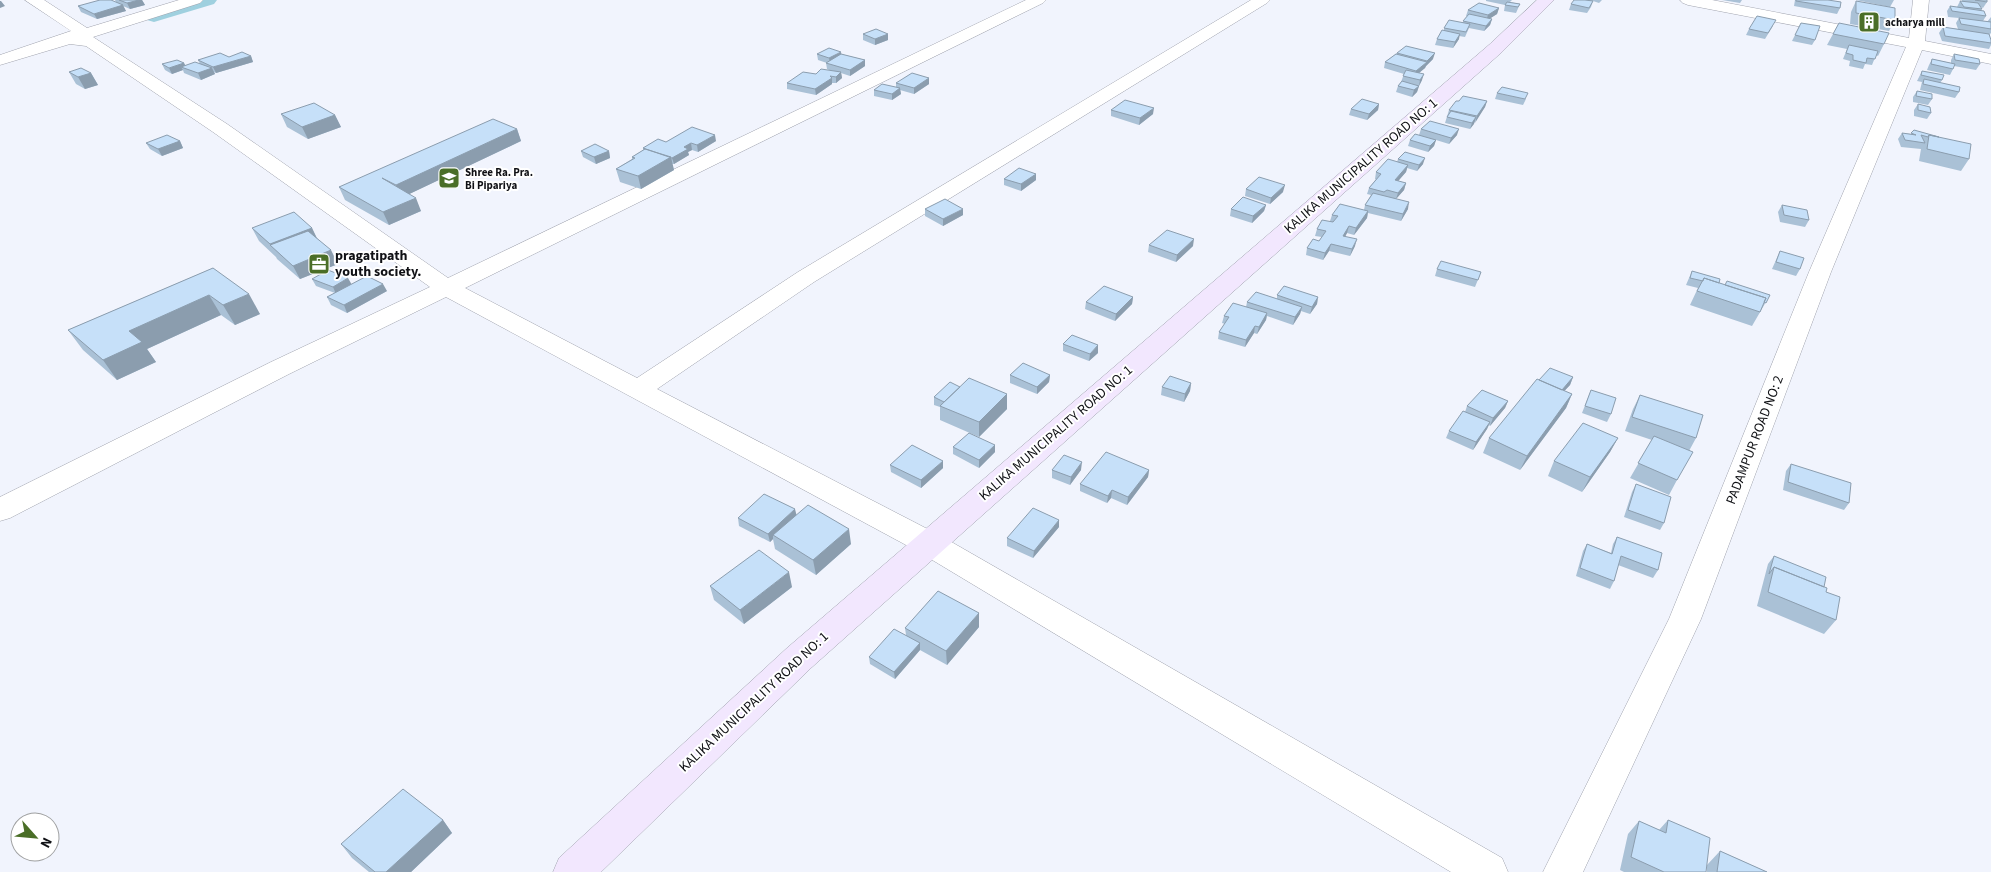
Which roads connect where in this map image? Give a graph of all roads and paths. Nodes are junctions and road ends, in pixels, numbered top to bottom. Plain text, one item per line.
1 (33, 0) edge
2 (194, 0) edge
3 (1038, 0) edge
4 (1262, 0) edge
5 (1546, 0) edge
6 (1688, 0) edge
7 (1921, 0) edge
8 (76, 39) junction
9 (1916, 44) junction
10 (1991, 59) edge
11 (0, 60) edge
12 (448, 289) junction
13 (637, 390) junction
14 (0, 510) edge
15 (930, 544) junction
16 (573, 872) edge
17 (1488, 872) edge
18 (1563, 872) edge

1 - 8 street
2 - 8 street
3 - 12 street
4 - 13 street
5 - 15 street, KALIKA MUNICIPALITY ROAD NO: 1
6 - 9 street
7 - 9 street, PADAMPUR ROAD NO: 2
8 - 11 street
8 - 12 street
9 - 10 street
9 - 18 street, PADAMPUR ROAD NO: 2
12 - 13 street
12 - 14 street
13 - 15 street
15 - 16 street, KALIKA MUNICIPALITY ROAD NO: 1
15 - 17 street

